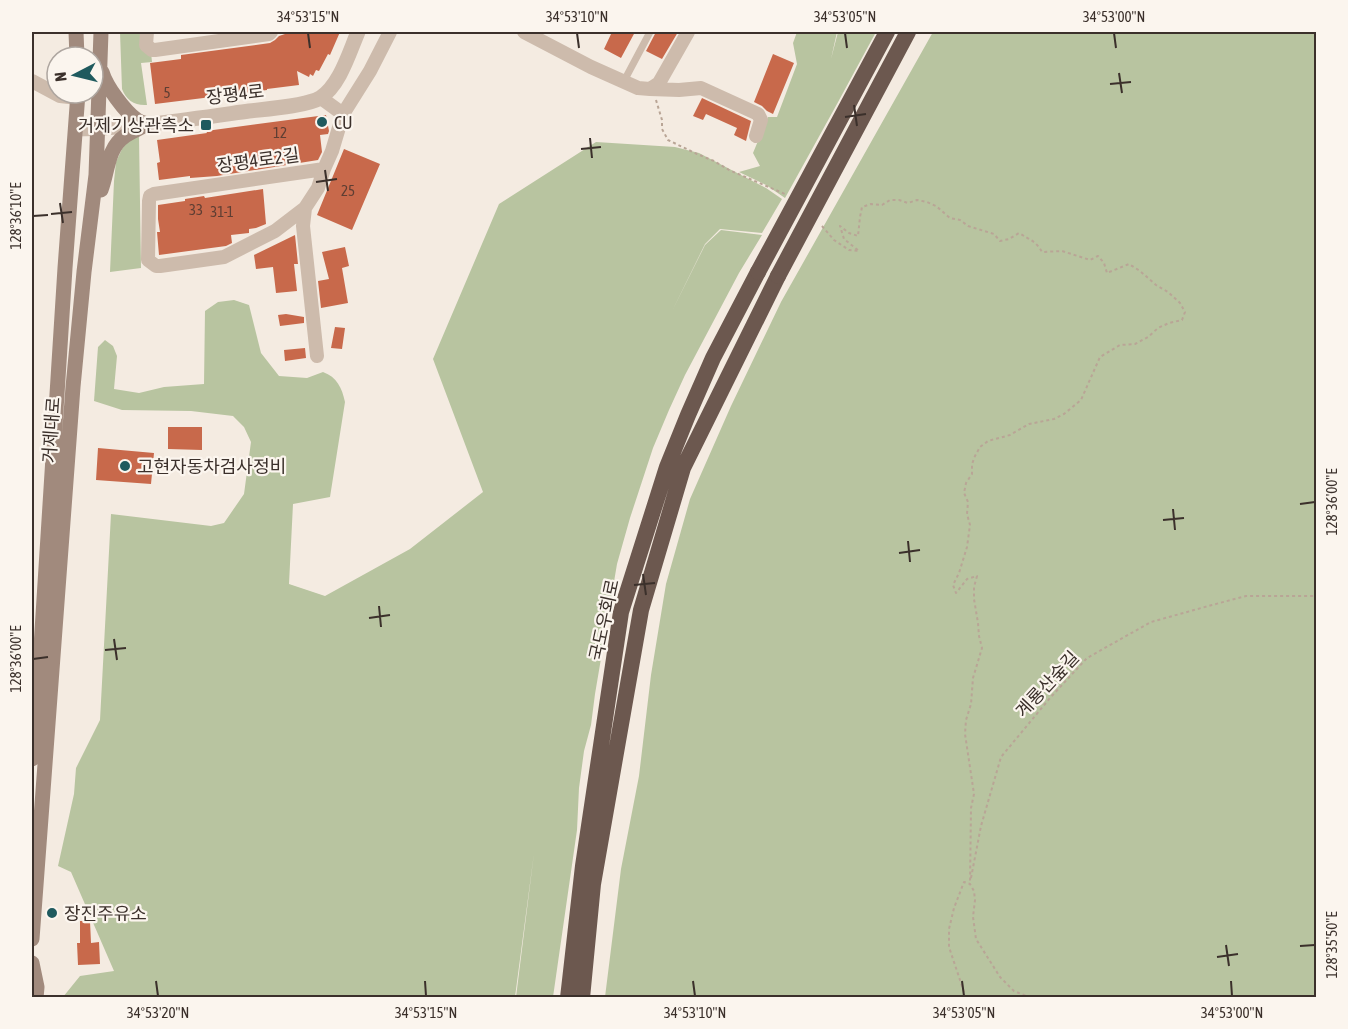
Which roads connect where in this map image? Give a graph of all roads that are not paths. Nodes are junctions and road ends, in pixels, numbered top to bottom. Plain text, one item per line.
1 (147, 32) edge
2 (271, 32) edge
3 (358, 32) edge
4 (390, 32) edge
5 (524, 32) edge
6 (650, 32) edge
7 (688, 32) edge
8 (887, 32) edge
9 (908, 32) edge
10 (105, 80) edge
11 (624, 81) junction
12 (650, 89) junction
13 (321, 98) junction
14 (77, 105) edge
15 (99, 105) edge
16 (343, 114) junction
17 (147, 124) junction
18 (98, 128) junction
19 (76, 129) junction
20 (756, 136) dead end
21 (324, 169) junction
22 (93, 205) junction
23 (305, 208) junction
24 (317, 356) dead end
25 (32, 759) edge
26 (32, 939) edge
27 (32, 963) edge
28 (36, 998) edge
29 (568, 998) edge
30 (582, 998) edge

1 - 2 street
3 - 13 street
4 - 16 street, 장평4로2길
5 - 11 street
6 - 11 lane
7 - 12 street
8 - 29 highway, 국도우회로, bridge
9 - 30 highway, 국도우회로, bridge
10 - 17 main road
11 - 12 street
12 - 20 street
13 - 16 street
13 - 17 street, 장평4로
14 - 19 main road, 거제대로
15 - 18 main road, 거제대로
16 - 21 street, 장평4로2길
17 - 18 street, 장평4로
17 - 22 main road
18 - 19 street, 장평4로
18 - 22 main road, 거제대로
19 - 25 main road, 거제대로
21 - 23 street
21 - 23 street, 장평4로2길
22 - 26 main road, 거제대로
23 - 24 street
27 - 28 main road

